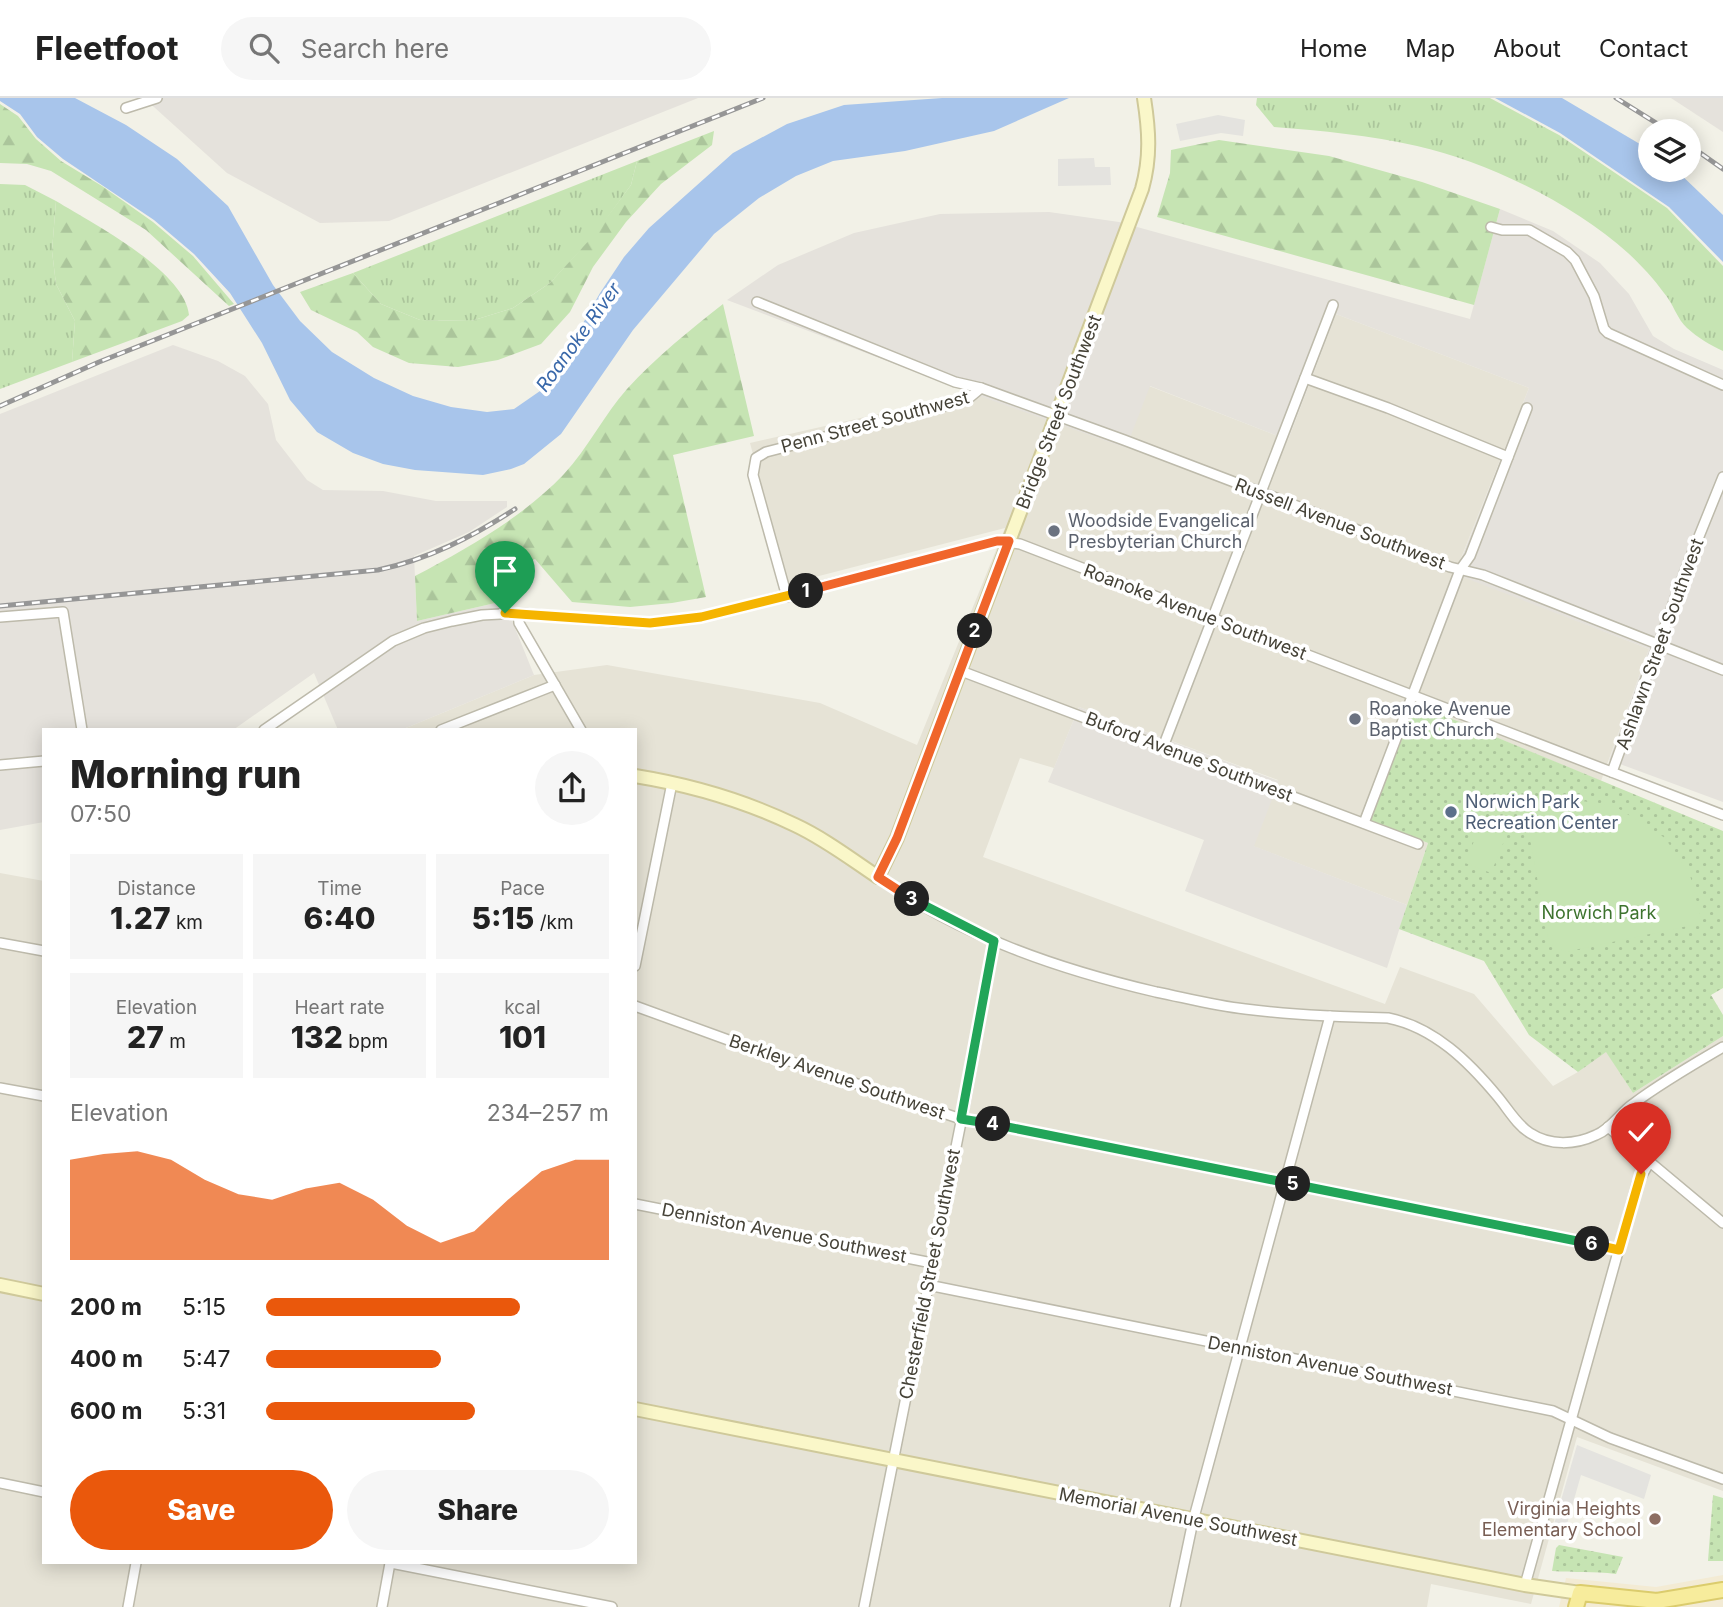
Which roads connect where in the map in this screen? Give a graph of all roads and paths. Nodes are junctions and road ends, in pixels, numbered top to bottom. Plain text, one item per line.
1 (157, 98) edge
2 (1144, 98) edge
3 (126, 108) dead end
4 (1491, 227) dead end
5 (757, 302) dead end
6 (1333, 305) dead end
7 (1306, 378) junction
8 (1723, 385) edge
9 (981, 388) junction
10 (1527, 408) dead end
11 (1057, 416) junction
12 (1508, 457) junction
13 (1723, 477) edge
14 (1262, 492) junction
15 (1009, 541) junction
16 (1460, 570) junction
17 (787, 597) junction
18 (518, 613) junction
19 (0, 617) edge
20 (1212, 619) junction
21 (1659, 644) junction
22 (1723, 670) edge
23 (961, 671) junction
24 (555, 685) junction
25 (1412, 696) junction
26 (82, 728) edge
27 (267, 728) edge
28 (446, 728) edge
29 (580, 728) edge
30 (1163, 747) junction
31 (42, 761) edge
32 (0, 765) edge
33 (1612, 772) junction
34 (637, 776) edge
35 (672, 783) junction
36 (1723, 815) edge
37 (1364, 823) junction
38 (1418, 844) dead end
39 (878, 877) junction
40 (994, 941) junction
41 (0, 943) edge
42 (42, 951) edge
43 (637, 956) edge
44 (637, 1007) edge
45 (1329, 1016) junction
46 (1723, 1047) edge
47 (0, 1088) edge
48 (42, 1096) edge
49 (961, 1119) junction
50 (1608, 1127) junction
51 (1649, 1163) junction
52 (1285, 1182) junction
53 (637, 1204) edge
54 (1723, 1223) edge
55 (1619, 1250) junction
56 (932, 1263) junction
57 (0, 1285) edge
58 (928, 1285) junction
59 (42, 1294) edge
60 (1240, 1348) junction
61 (637, 1409) edge
62 (1572, 1420) junction
63 (892, 1461) junction
64 (1723, 1479) edge
65 (0, 1483) edge
66 (42, 1492) edge
67 (1193, 1521) junction
68 (136, 1564) edge
69 (390, 1564) edge
70 (395, 1564) edge
71 (1525, 1585) junction
72 (1723, 1590) edge
73 (1578, 1600) edge
74 (128, 1607) edge
75 (382, 1607) edge
76 (612, 1607) edge
77 (864, 1607) edge
78 (1175, 1607) edge

1 - 3 street
2 - 11 street, Bridge Street Southwest
4 - 8 street
5 - 9 street, Russell Avenue Southwest
6 - 7 street
7 - 12 street
7 - 14 street
9 - 11 street, Russell Avenue Southwest
9 - 17 street, Penn Street Southwest
10 - 12 street
11 - 14 street, Russell Avenue Southwest
11 - 15 street, Bridge Street Southwest
12 - 16 street
13 - 21 street, Ashlawn Street Southwest
14 - 16 street, Russell Avenue Southwest
14 - 20 street
15 - 17 street
15 - 20 street, Roanoke Avenue Southwest
15 - 23 street, Bridge Street Southwest
16 - 21 street, Russell Avenue Southwest
16 - 25 street
17 - 18 street
18 - 24 street
18 - 27 street
19 - 26 street
20 - 25 street, Roanoke Avenue Southwest
20 - 30 street
21 - 22 street, Russell Avenue Southwest
21 - 33 street, Ashlawn Street Southwest
23 - 30 street, Buford Avenue Southwest
23 - 39 street, Bridge Street Southwest
24 - 28 street
24 - 29 street
25 - 33 street, Roanoke Avenue Southwest
25 - 37 street
30 - 37 street, Buford Avenue Southwest
31 - 32 street
33 - 36 street, Roanoke Avenue Southwest
34 - 35 street
35 - 39 street
35 - 43 street
37 - 38 street, Buford Avenue Southwest
39 - 40 street
40 - 45 street
40 - 49 street, Chesterfield Street Southwest
41 - 42 street
44 - 49 street, Berkley Avenue Southwest
45 - 50 street
45 - 52 street
46 - 50 street
47 - 48 street
49 - 52 street, Berkley Avenue Southwest
49 - 56 street, Chesterfield Street Southwest
50 - 51 street
51 - 54 street
51 - 55 street
52 - 55 street, Berkley Avenue Southwest
52 - 60 street
53 - 56 street, Denniston Avenue Southwest
55 - 62 street
56 - 58 street, Chesterfield Street Southwest
57 - 59 street
58 - 60 street, Denniston Avenue Southwest
58 - 63 street, Chesterfield Street Southwest
60 - 62 street, Denniston Avenue Southwest
60 - 67 street
61 - 63 street, Memorial Avenue Southwest
62 - 64 street, Denniston Avenue Southwest
62 - 71 street
63 - 67 street, Memorial Avenue Southwest
63 - 77 street, Chesterfield Street Southwest
65 - 66 street
67 - 71 street, Memorial Avenue Southwest
67 - 78 street
68 - 74 street
69 - 75 street
70 - 76 street
71 - 73 street, Memorial Avenue Southwest
72 - 73 main road, Memorial Avenue Southwest

